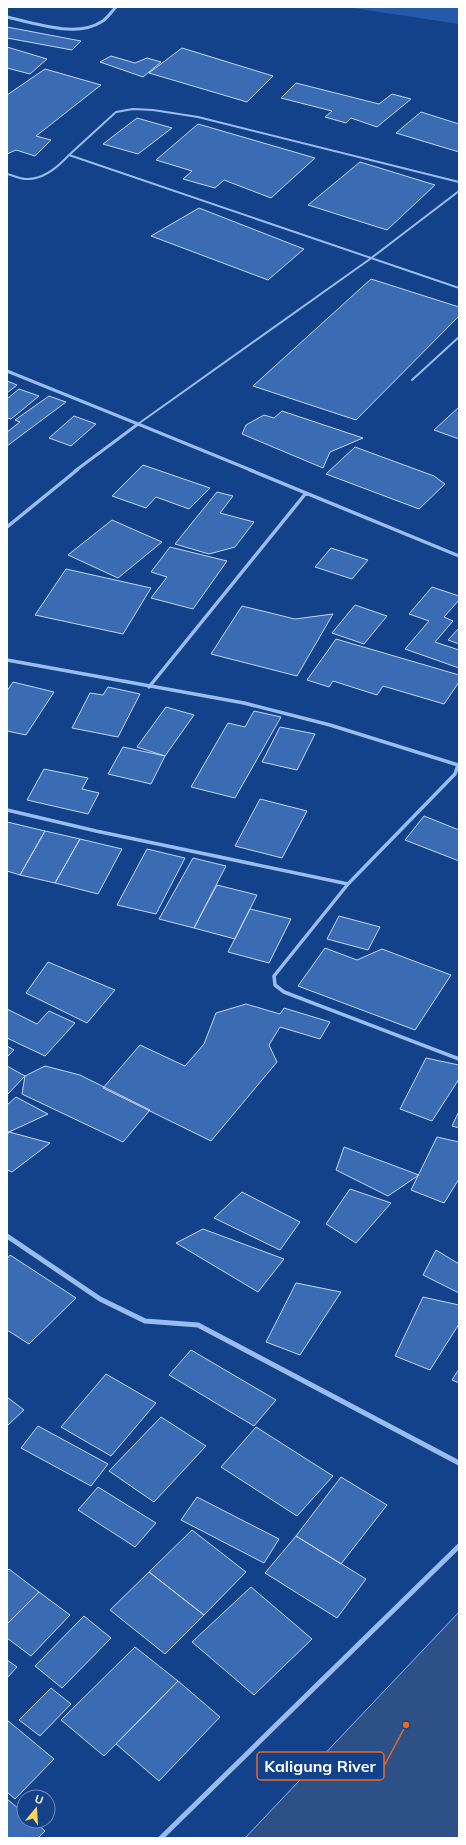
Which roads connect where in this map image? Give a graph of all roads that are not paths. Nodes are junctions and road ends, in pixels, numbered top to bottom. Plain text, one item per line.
1 (116, 7) edge
2 (7, 17) edge
3 (69, 155) junction
4 (7, 174) edge
5 (459, 182) edge
6 (459, 191) edge
7 (370, 260) junction
8 (459, 288) edge
9 (459, 337) edge
10 (7, 372) edge
11 (412, 380) dead end
12 (138, 424) junction
13 (306, 493) junction
14 (7, 527) edge
15 (459, 556) edge
16 (7, 660) edge
17 (149, 687) junction
18 (7, 810) edge
19 (348, 884) junction
20 (459, 1059) edge
21 (7, 1236) edge
22 (459, 1463) edge
23 (459, 1546) edge
24 (161, 1838) edge

1 - 2 street
3 - 4 lane
3 - 5 lane
3 - 7 lane
6 - 7 lane
7 - 8 lane
7 - 12 lane
9 - 11 lane
10 - 12 street
12 - 13 street
12 - 14 street
13 - 15 street
13 - 17 street
16 - 17 street
17 - 19 street
18 - 19 street
19 - 20 street
21 - 22 street
23 - 24 street

